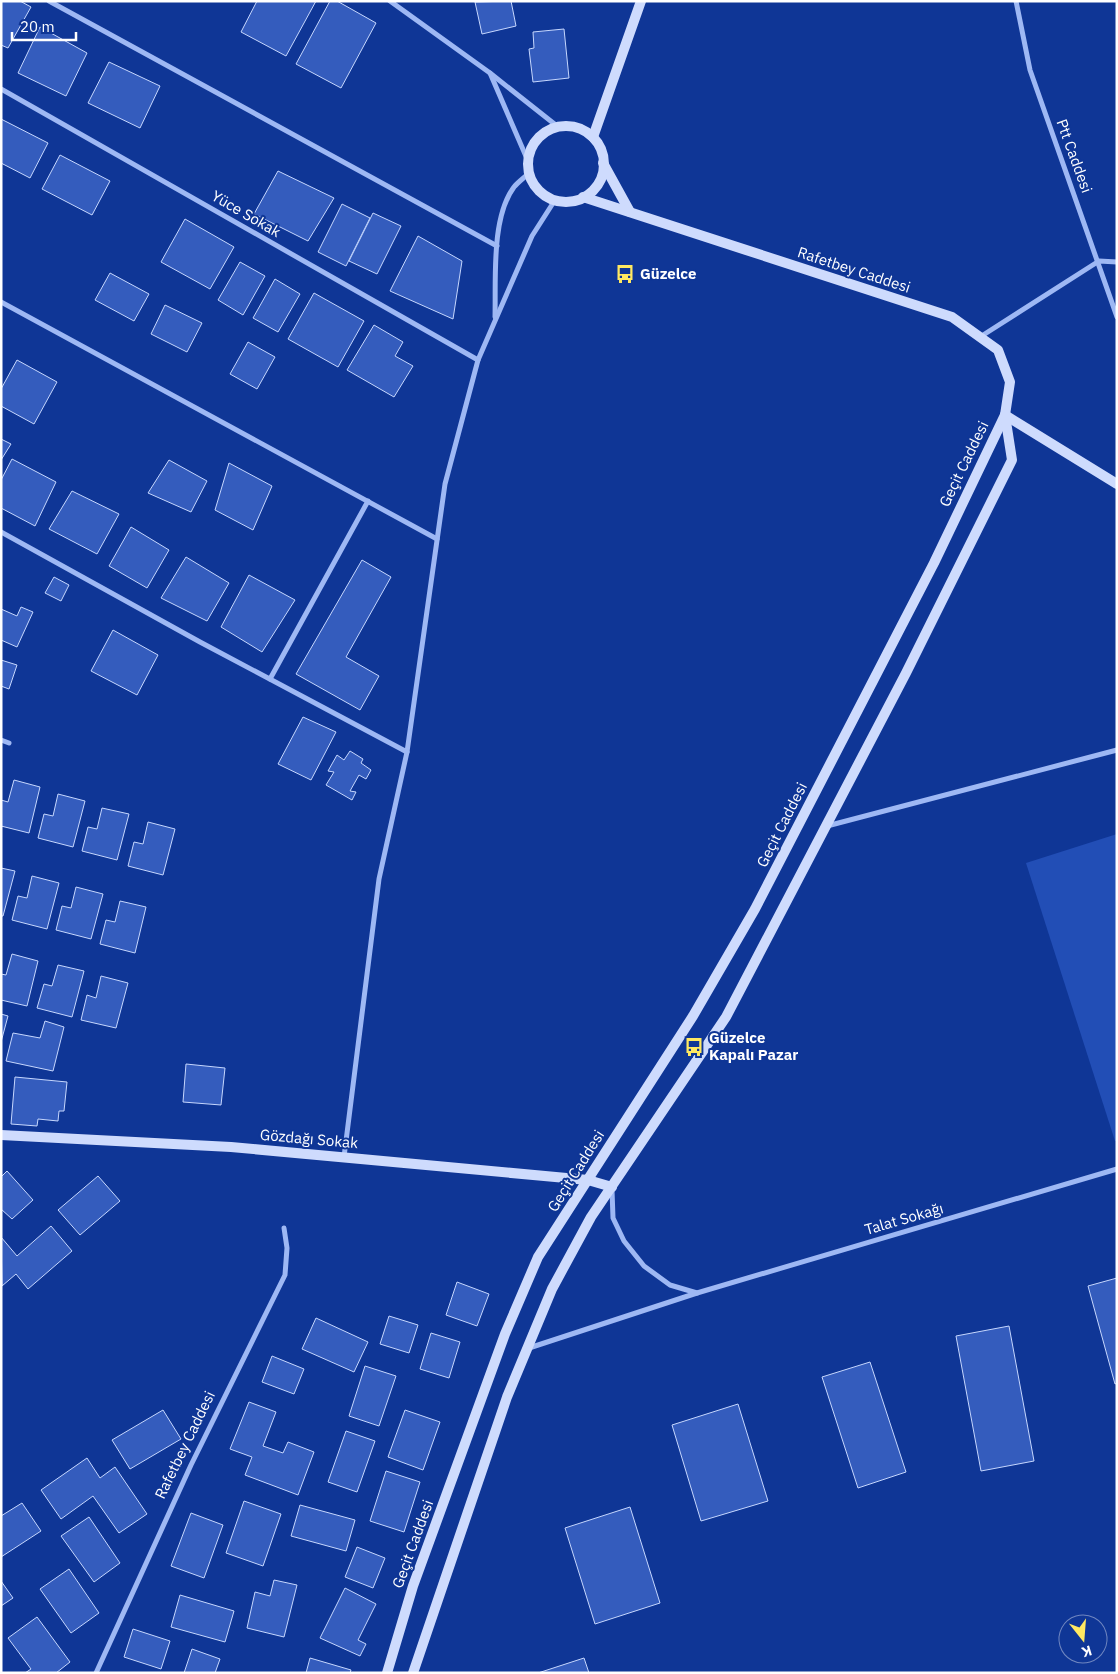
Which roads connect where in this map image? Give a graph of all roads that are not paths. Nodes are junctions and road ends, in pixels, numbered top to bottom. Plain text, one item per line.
1 (49, 1) edge
2 (390, 1) edge
3 (641, 1) edge
4 (1016, 1) edge
5 (490, 73) junction
6 (1, 89) edge
7 (557, 126) junction
8 (593, 137) junction
9 (528, 161) junction
10 (604, 163) junction
11 (529, 173) junction
12 (583, 197) junction
13 (555, 200) junction
14 (630, 212) junction
15 (497, 246) junction
16 (1099, 261) junction
17 (1117, 262) edge
18 (1, 302) edge
19 (1117, 316) edge
20 (495, 320) junction
21 (980, 337) junction
22 (478, 360) junction
23 (1005, 415) junction
24 (1117, 484) edge
25 (368, 501) junction
26 (1, 532) edge
27 (437, 539) junction
28 (270, 679) junction
29 (1, 740) edge
30 (8, 743) dead end
31 (1117, 750) edge
32 (407, 752) junction
33 (825, 827) junction
34 (1, 1135) edge
35 (344, 1157) junction
36 (1117, 1169) edge
37 (588, 1180) junction
38 (612, 1187) junction
39 (284, 1228) dead end
40 (697, 1293) junction
41 (528, 1348) junction
42 (96, 1673) edge
43 (387, 1673) edge
44 (413, 1673) edge

1 - 15 street
2 - 5 street
3 - 8 main road
4 - 16 street, Ptt Caddesi
5 - 7 street
5 - 9 street
6 - 22 street, Yüce Sokak
7 - 8 main road
7 - 9 main road
8 - 10 main road
9 - 11 main road
10 - 12 main road
10 - 14 main road
11 - 13 main road
11 - 15 street
12 - 13 main road
12 - 14 main road, Rafetbey Caddesi
13 - 20 street
14 - 21 main road, Rafetbey Caddesi
15 - 20 street
16 - 17 street
16 - 19 street, Ptt Caddesi
16 - 21 street
18 - 25 street
20 - 22 street
21 - 23 main road, Rafetbey Caddesi
22 - 27 street
23 - 24 main road
23 - 33 main road, Geçit Caddesi
23 - 37 main road, Geçit Caddesi
25 - 27 street
25 - 28 street
26 - 28 street
27 - 32 street
28 - 32 street
29 - 30 street
31 - 33 street
32 - 35 street
33 - 38 main road, Geçit Caddesi
34 - 35 main road, Gözdağı Sokak
35 - 37 main road, Gözdağı Sokak
36 - 40 street, Talat Sokağı
37 - 38 main road, Gözdağı Sokak
37 - 43 main road, Geçit Caddesi
38 - 40 street
38 - 41 main road, Geçit Caddesi
39 - 42 street, Rafetbey Caddesi
40 - 41 street, Talat Sokağı
41 - 44 main road, Geçit Caddesi

